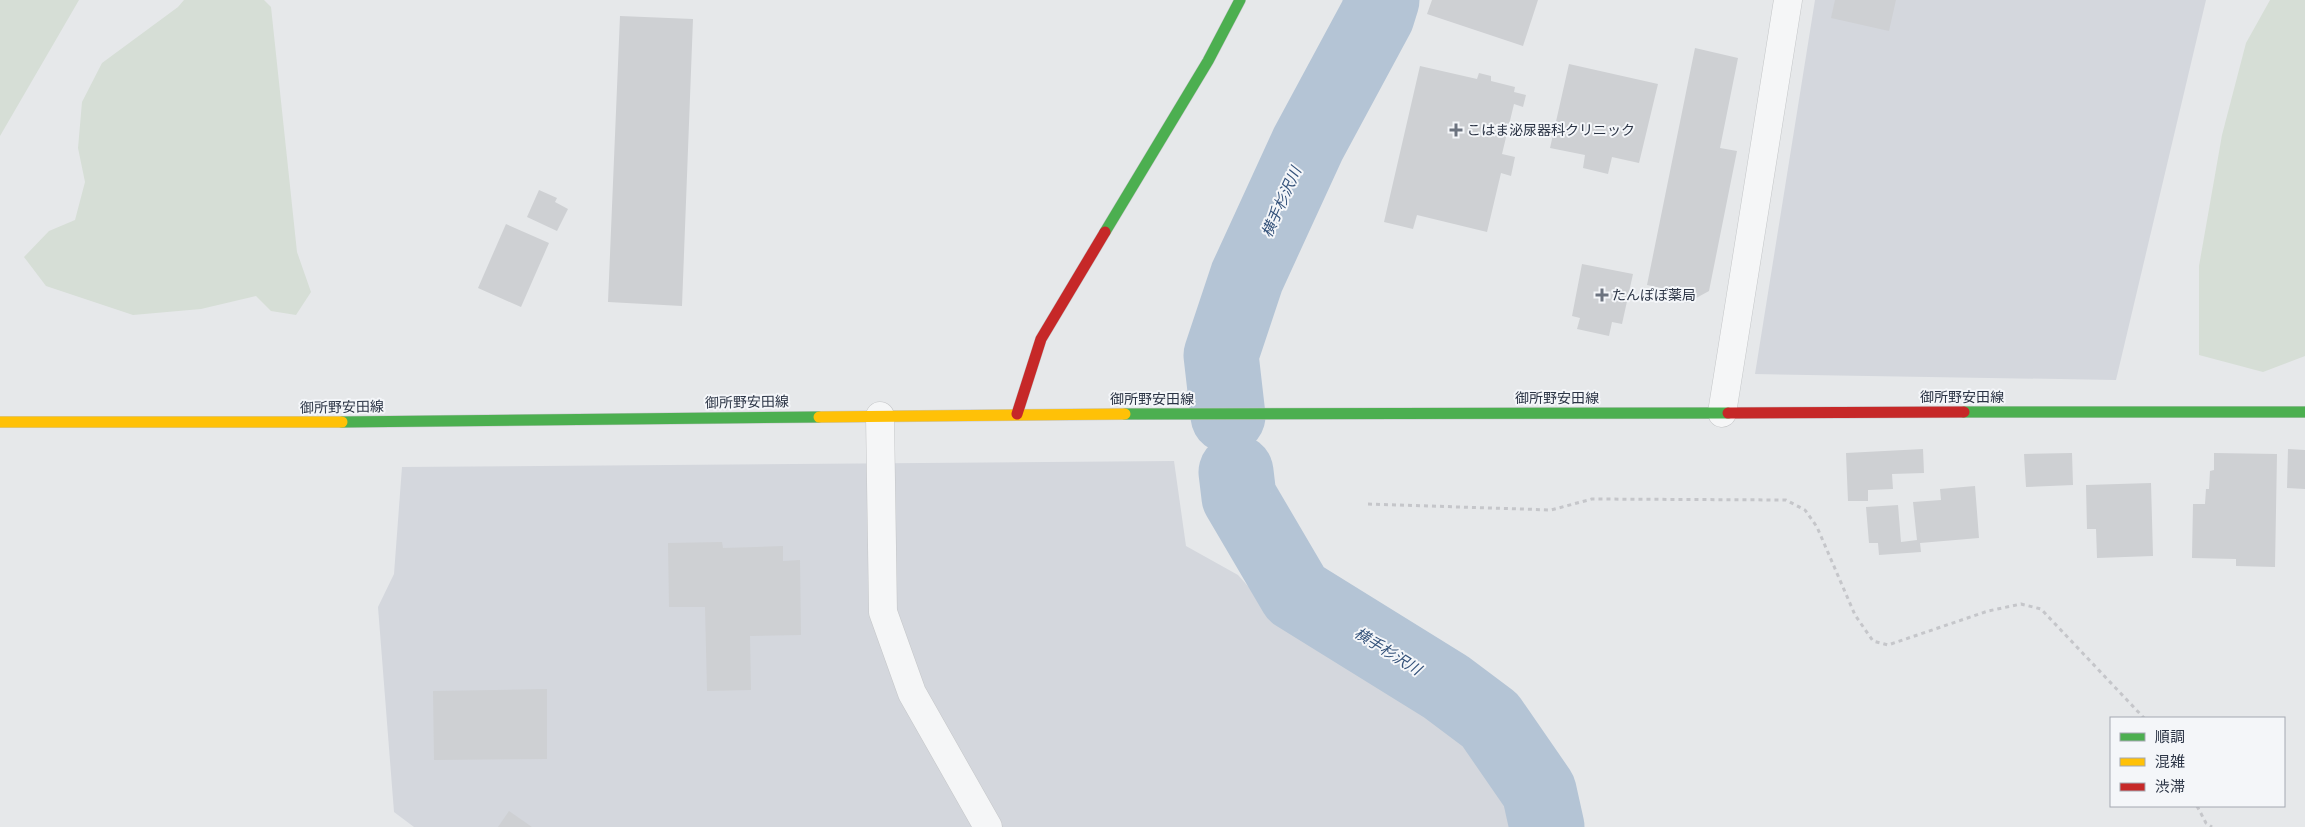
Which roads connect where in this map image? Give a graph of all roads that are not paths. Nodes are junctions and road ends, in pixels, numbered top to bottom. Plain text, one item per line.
1 (1240, 0) edge
2 (1788, 0) edge
3 (2305, 412) edge
4 (1722, 413) junction
5 (1017, 414) junction
6 (880, 416) junction
7 (0, 422) edge
8 (988, 827) edge

1 - 5 main road
2 - 4 street
3 - 4 main road, 御所野安田線
4 - 5 main road, 御所野安田線
5 - 6 main road, 御所野安田線
6 - 7 main road, 御所野安田線
6 - 8 street

